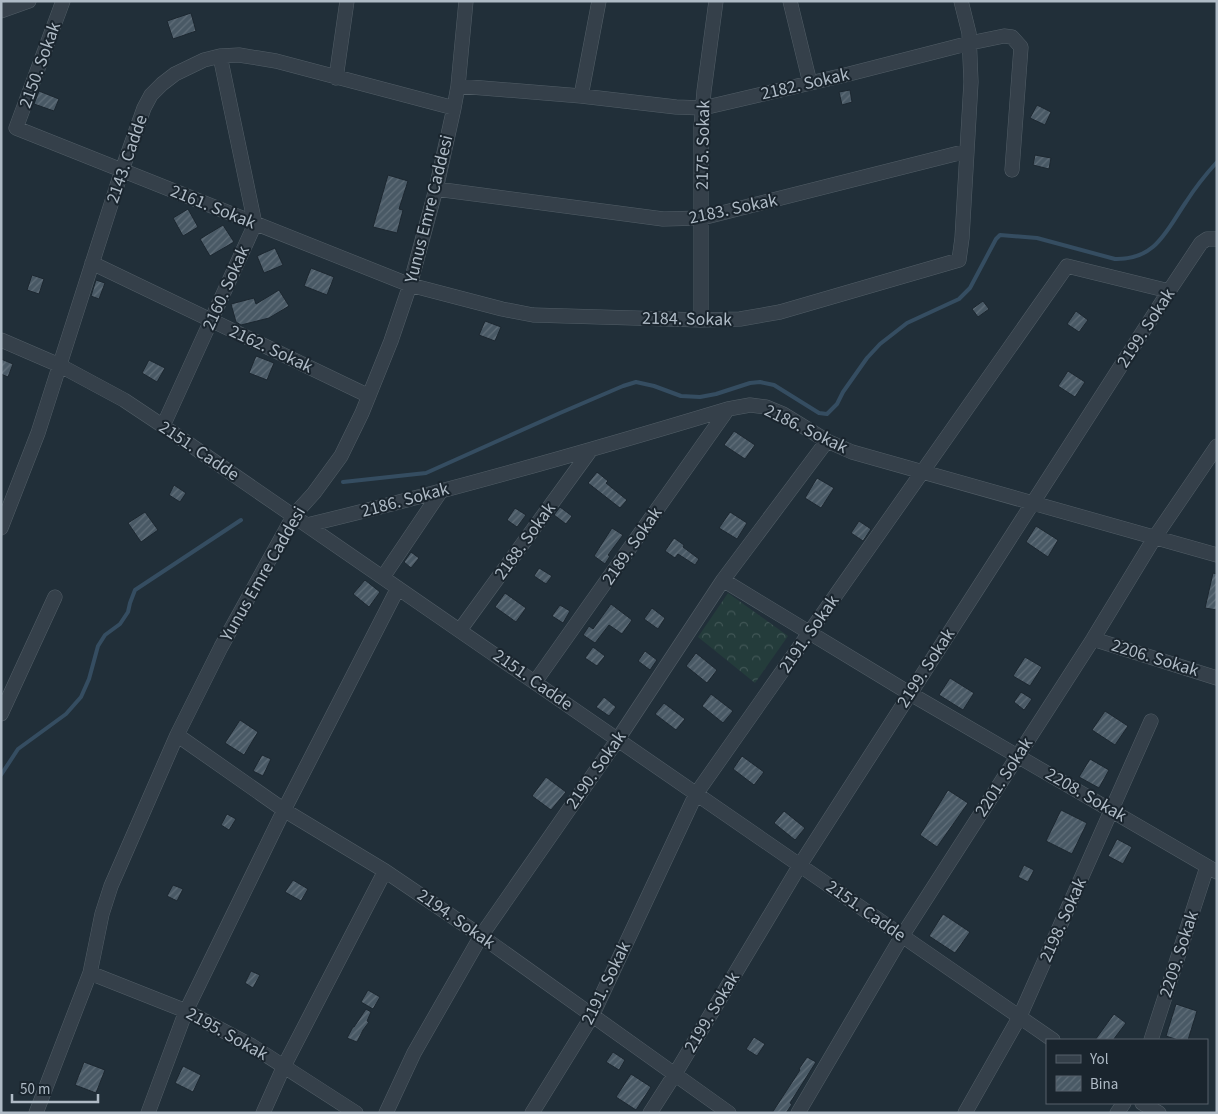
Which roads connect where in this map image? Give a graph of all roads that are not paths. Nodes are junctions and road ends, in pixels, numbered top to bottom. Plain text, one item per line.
1 (29, 1) edge
2 (63, 1) edge
3 (347, 1) edge
4 (466, 1) edge
5 (598, 1) edge
6 (716, 1) edge
7 (790, 1) edge
8 (961, 1) edge
9 (1, 11) edge
10 (970, 43) junction
11 (220, 56) junction
12 (336, 78) junction
13 (810, 83) junction
14 (458, 86) junction
15 (581, 96) junction
16 (454, 108) junction
17 (702, 108) junction
18 (16, 128) joint
19 (967, 151) junction
20 (122, 170) junction
21 (1012, 170) dead end
22 (436, 189) junction
23 (702, 218) junction
24 (255, 224) junction
25 (1217, 239) edge
26 (92, 263) junction
27 (410, 285) junction
28 (1169, 290) junction
29 (701, 320) junction
30 (212, 322) junction
31 (1, 340) edge
32 (59, 365) junction
33 (369, 396) junction
34 (728, 409) junction
35 (163, 426) junction
36 (826, 441) junction
37 (1217, 446) edge
38 (590, 451) junction
39 (921, 472) junction
40 (441, 490) junction
41 (6, 500) edge
42 (1033, 503) junction
43 (294, 515) junction
44 (307, 525) junction
45 (1, 528) edge
46 (1155, 537) junction
47 (1217, 554) edge
48 (382, 577) junction
49 (723, 580) junction
50 (398, 588) junction
51 (55, 597) dead end
52 (460, 630) junction
53 (810, 632) junction
54 (1093, 639) junction
55 (1217, 678) edge
56 (535, 682) junction
57 (909, 693) junction
58 (1, 714) edge
59 (1151, 721) dead end
60 (177, 735) junction
61 (618, 739) junction
62 (1018, 756) junction
63 (696, 794) junction
64 (284, 810) junction
65 (1112, 811) junction
66 (800, 865) junction
67 (1212, 870) edge
68 (385, 871) junction
69 (481, 936) junction
70 (902, 936) junction
71 (90, 973) junction
72 (186, 1011) junction
73 (592, 1016) junction
74 (1020, 1016) junction
75 (1053, 1039) edge
76 (1151, 1039) edge
77 (284, 1066) junction
78 (675, 1074) junction
79 (1144, 1104) edge
80 (36, 1113) edge
81 (148, 1113) edge
82 (263, 1113) edge
83 (356, 1113) edge
84 (386, 1113) edge
85 (532, 1113) edge
86 (650, 1113) edge
87 (729, 1113) edge
88 (798, 1113) edge
89 (966, 1113) edge
90 (1159, 1113) edge

1 - 9 street
2 - 18 street, 2150. Sokak
3 - 12 street
4 - 14 street, Yunus Emre Caddesi
5 - 15 street
6 - 17 street, 2175. Sokak
7 - 13 street
8 - 10 street
10 - 13 street, 2182. Sokak
10 - 19 street
10 - 21 street, 2182. Sokak
11 - 12 street, 2143. Cadde
11 - 20 street, 2143. Cadde
11 - 24 street, 2160. Sokak
12 - 16 street, 2143. Cadde
13 - 17 street, 2182. Sokak
14 - 15 street, 2182. Sokak
14 - 16 street, Yunus Emre Caddesi
15 - 17 street, 2182. Sokak
16 - 22 street, Yunus Emre Caddesi
17 - 23 street, 2175. Sokak
18 - 20 street, 2161. Sokak
19 - 23 street, 2183. Sokak
19 - 29 street, 2184. Sokak
20 - 24 street, 2161. Sokak
20 - 26 street, 2143. Cadde
22 - 23 street, 2183. Sokak
22 - 27 street, Yunus Emre Caddesi
23 - 29 street, 2175. Sokak
24 - 27 street, 2161. Sokak
24 - 30 street, 2160. Sokak
25 - 28 street, 2199. Sokak
26 - 30 street, 2162. Sokak
26 - 32 street, 2143. Cadde
27 - 29 street, 2184. Sokak
27 - 33 street, Yunus Emre Caddesi
28 - 39 street, 2191. Sokak
28 - 42 street, 2199. Sokak
30 - 33 street, 2162. Sokak
30 - 35 street, 2160. Sokak
31 - 32 street, 2151. Cadde
32 - 35 street, 2151. Cadde
32 - 41 street, 2143. Cadde
33 - 43 street, Yunus Emre Caddesi
34 - 36 street, 2186. Sokak
34 - 38 street, 2186. Sokak
34 - 56 street, 2189. Sokak
35 - 43 street, 2151. Cadde
36 - 39 street, 2186. Sokak
36 - 49 street, 2190. Sokak
37 - 46 street, 2201. Sokak
38 - 40 street, 2186. Sokak
38 - 52 street, 2188. Sokak
39 - 42 street, 2186. Sokak
39 - 53 street, 2191. Sokak
40 - 44 street, 2186. Sokak
40 - 48 street
41 - 45 street, 2143. Cadde
42 - 46 street, 2186. Sokak
42 - 57 street, 2199. Sokak
43 - 44 street, 2151. Cadde
43 - 60 street, Yunus Emre Caddesi
44 - 48 street, 2151. Cadde
46 - 47 street, 2186. Sokak
46 - 54 street, 2201. Sokak
48 - 50 street, 2151. Cadde
49 - 53 street, 2208. Sokak
49 - 61 street, 2190. Sokak
50 - 52 street, 2151. Cadde
50 - 64 street
51 - 58 street
52 - 56 street, 2151. Cadde
53 - 57 street, 2208. Sokak
53 - 63 street, 2191. Sokak
54 - 55 street, 2206. Sokak
54 - 62 street, 2201. Sokak
56 - 61 street, 2151. Cadde
57 - 62 street, 2208. Sokak
57 - 66 street, 2199. Sokak
59 - 65 street, 2198. Sokak
60 - 64 street, 2194. Sokak
60 - 71 street, Yunus Emre Caddesi
61 - 63 street, 2151. Cadde
61 - 69 street, 2190. Sokak
62 - 65 street, 2208. Sokak
62 - 70 street, 2201. Sokak
63 - 66 street, 2151. Cadde
63 - 73 street, 2191. Sokak
64 - 68 street, 2194. Sokak
64 - 72 street
65 - 67 street, 2208. Sokak
65 - 74 street, 2198. Sokak
66 - 70 street, 2151. Cadde
66 - 78 street, 2199. Sokak
67 - 76 street, 2209. Sokak
68 - 69 street, 2194. Sokak
68 - 77 street
69 - 73 street, 2194. Sokak
69 - 84 street, 2190. Sokak
70 - 74 street, 2151. Cadde
70 - 88 street, 2201. Sokak
71 - 72 street, 2195. Sokak
71 - 80 street, Yunus Emre Caddesi
72 - 77 street, 2195. Sokak
72 - 81 street
73 - 78 street, 2194. Sokak
73 - 85 street, 2191. Sokak
74 - 75 street, 2151. Cadde
74 - 89 street, 2198. Sokak
77 - 82 street
77 - 83 street, 2195. Sokak
78 - 86 street, 2199. Sokak
78 - 87 street, 2194. Sokak
79 - 90 street

